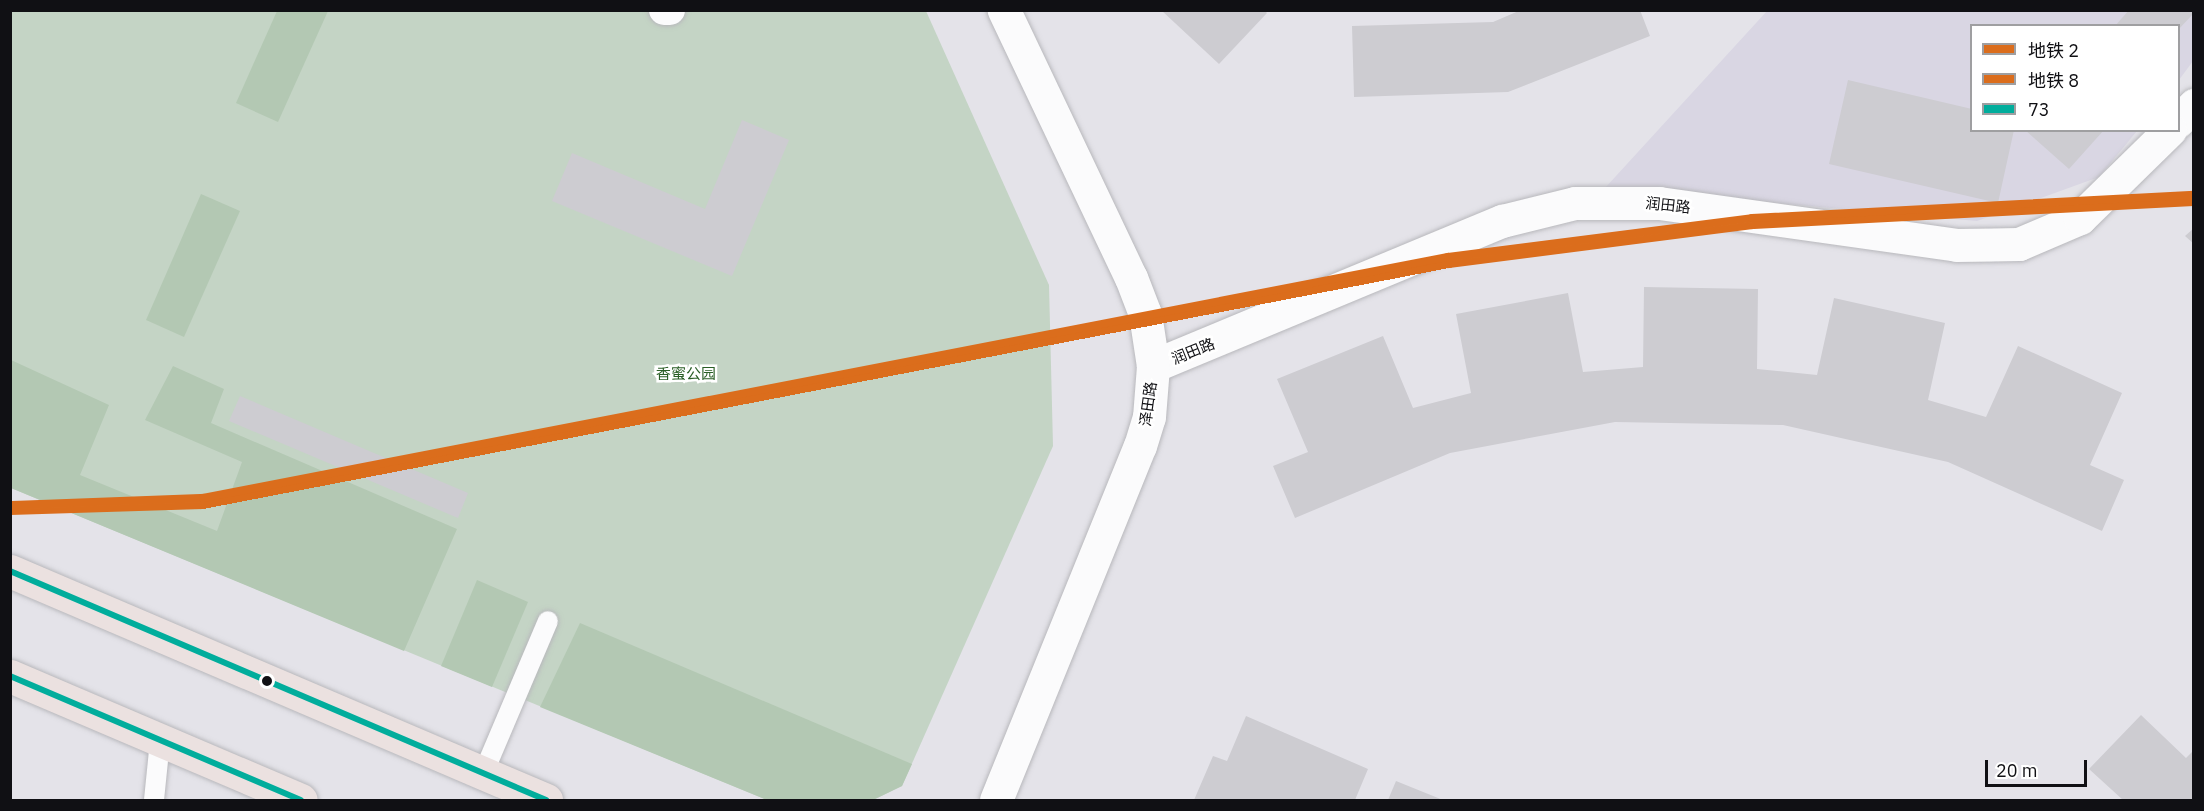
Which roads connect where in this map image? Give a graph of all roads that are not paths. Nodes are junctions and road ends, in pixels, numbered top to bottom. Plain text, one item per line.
1 (664, 10) edge
2 (670, 10) edge
3 (1004, 10) edge
4 (2193, 105) edge
5 (2180, 120) edge
6 (2168, 132) edge
7 (1153, 366) junction
8 (10, 571) edge
9 (548, 621) dead end
10 (10, 676) edge
11 (160, 741) junction
12 (483, 774) junction
13 (154, 801) edge
14 (301, 801) edge
15 (546, 801) edge
16 (996, 801) edge

1 - 2 street
3 - 7 street, 泽田路
4 - 5 street
6 - 7 street, 润田路
7 - 16 street, 泽田路
8 - 12 main road
9 - 12 lane
10 - 11 main road
11 - 13 lane
11 - 14 main road
12 - 15 main road

